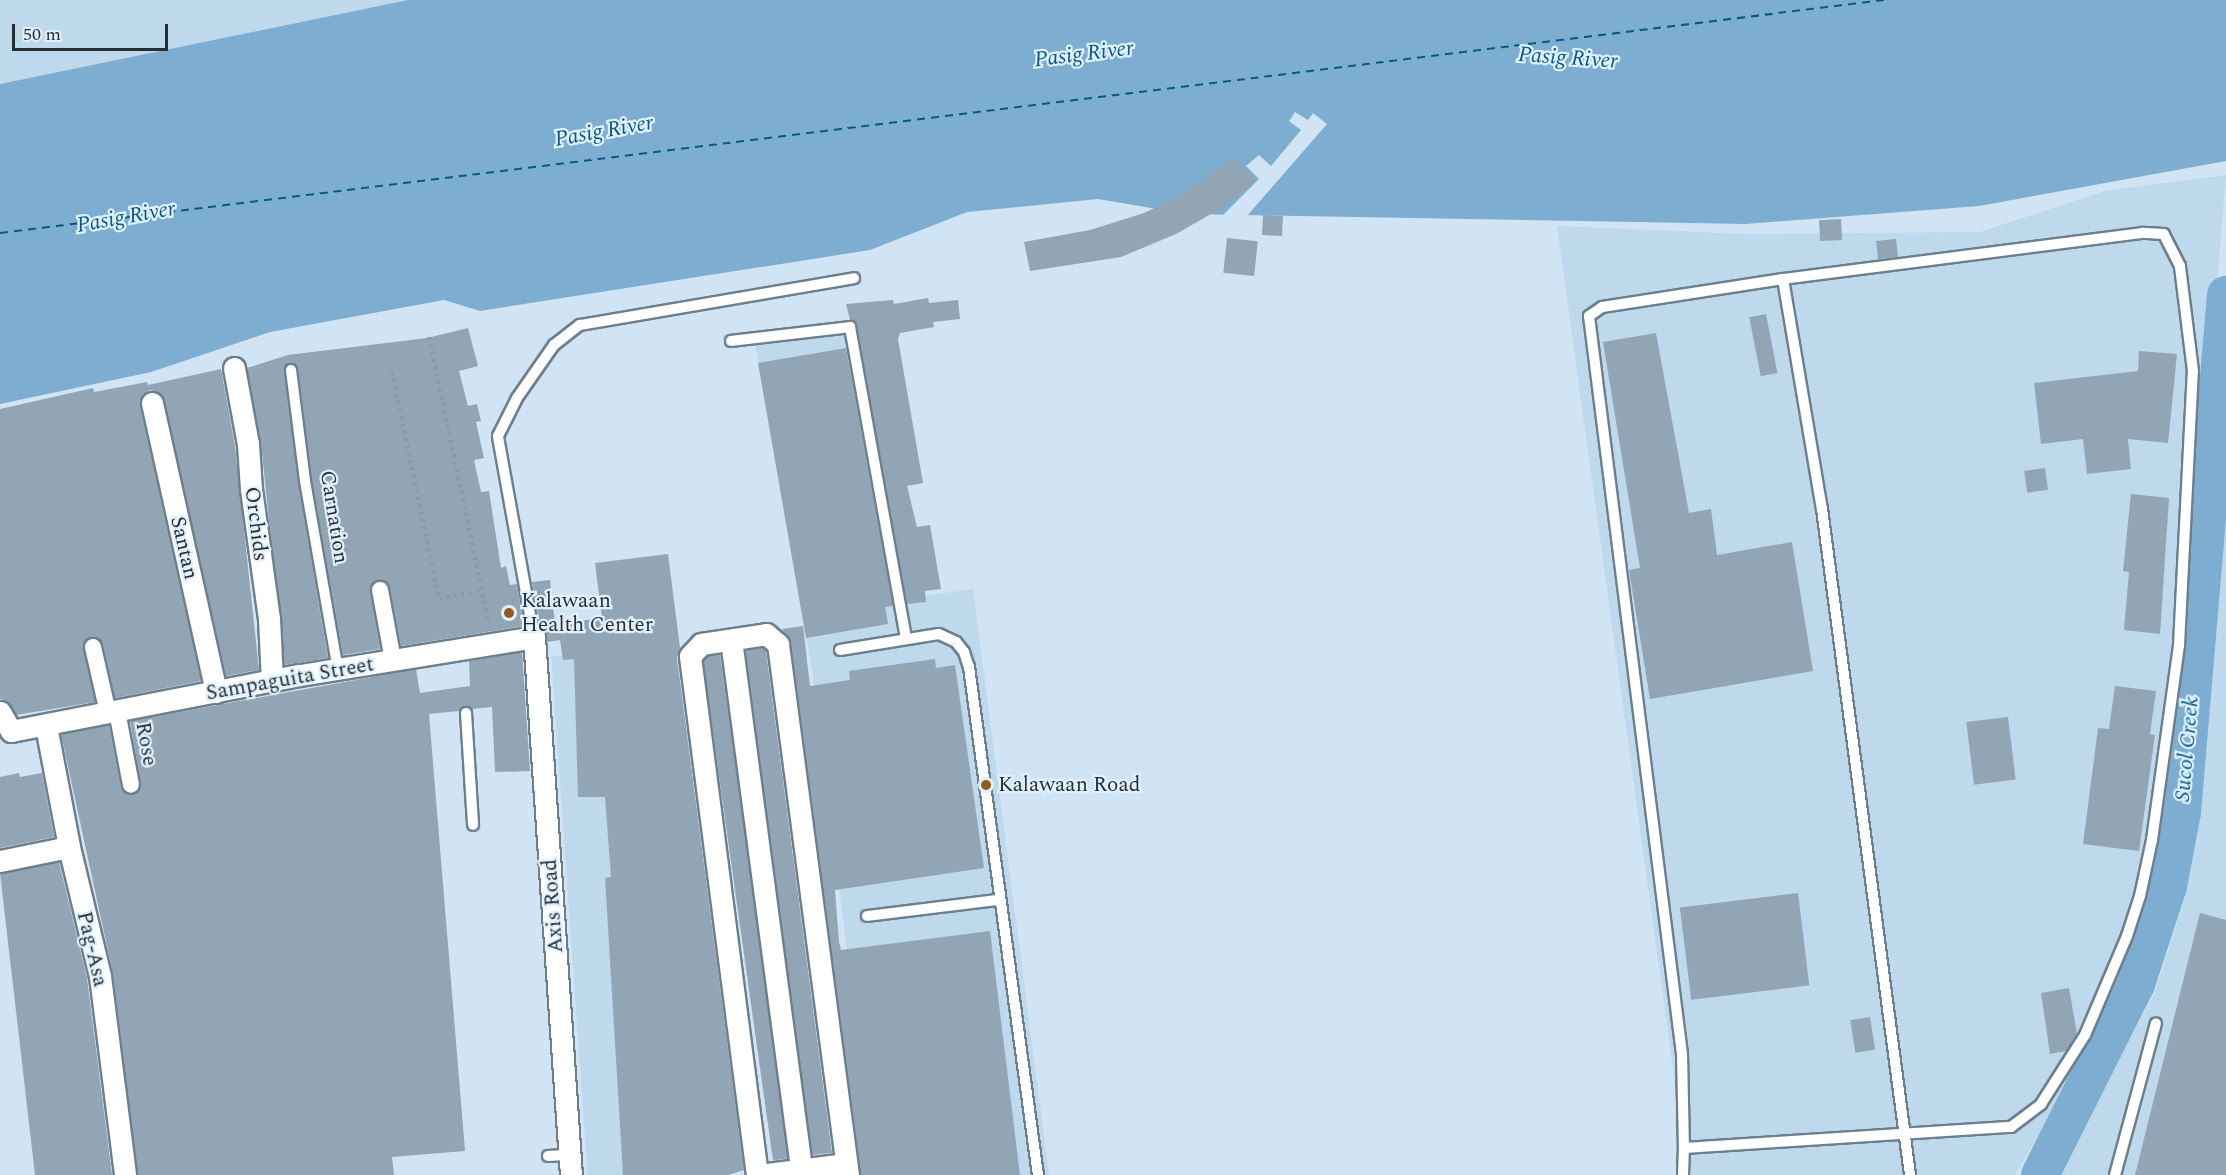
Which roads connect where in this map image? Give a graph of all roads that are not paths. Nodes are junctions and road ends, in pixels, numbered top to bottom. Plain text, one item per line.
1 (854, 278) dead end
2 (1783, 279) junction
3 (731, 341) dead end
4 (234, 368) dead end
5 (291, 370) dead end
6 (152, 403) dead end
7 (380, 590) dead end
8 (534, 637) junction
9 (906, 638) junction
10 (731, 640) junction
11 (93, 647) dead end
12 (840, 650) dead end
13 (393, 660) junction
14 (338, 670) junction
15 (272, 681) junction
16 (216, 692) junction
17 (0, 712) edge
18 (113, 712) junction
19 (466, 712) dead end
20 (46, 726) junction
21 (131, 785) dead end
22 (473, 825) dead end
23 (69, 848) junction
24 (0, 861) edge
25 (998, 900) junction
26 (867, 916) dead end
27 (2156, 1023) dead end
28 (1904, 1131) junction
29 (1684, 1148) junction
30 (548, 1156) dead end
31 (571, 1165) edge
32 (847, 1170) edge
33 (802, 1173) edge
34 (125, 1175) edge
35 (758, 1175) edge
36 (1038, 1175) edge
37 (1683, 1175) edge
38 (1910, 1175) edge
39 (2115, 1175) edge

1 - 8 lane
2 - 28 lane
2 - 28 lane
2 - 29 lane
3 - 9 lane
4 - 15 street, Orchids
5 - 14 lane, Carnation
6 - 16 street, Santan
7 - 13 street
8 - 13 street, Sampaguita Street
8 - 31 street, Axis Road
9 - 12 lane
9 - 25 lane
10 - 32 street
10 - 33 street
10 - 35 street
11 - 18 street, Rose
13 - 14 street, Sampaguita Street
14 - 15 street, Sampaguita Street
15 - 16 street, Sampaguita Street
16 - 18 street, Sampaguita Street
17 - 20 street, Sampaguita Street
18 - 20 street, Sampaguita Street
18 - 21 street, Rose
19 - 22 lane
20 - 23 street, Pag-Asa
23 - 24 street
23 - 34 street, Pag-Asa
25 - 26 lane
25 - 36 lane
27 - 39 lane
28 - 29 lane
28 - 38 lane
29 - 37 lane
30 - 31 lane
32 - 33 street
33 - 35 street

